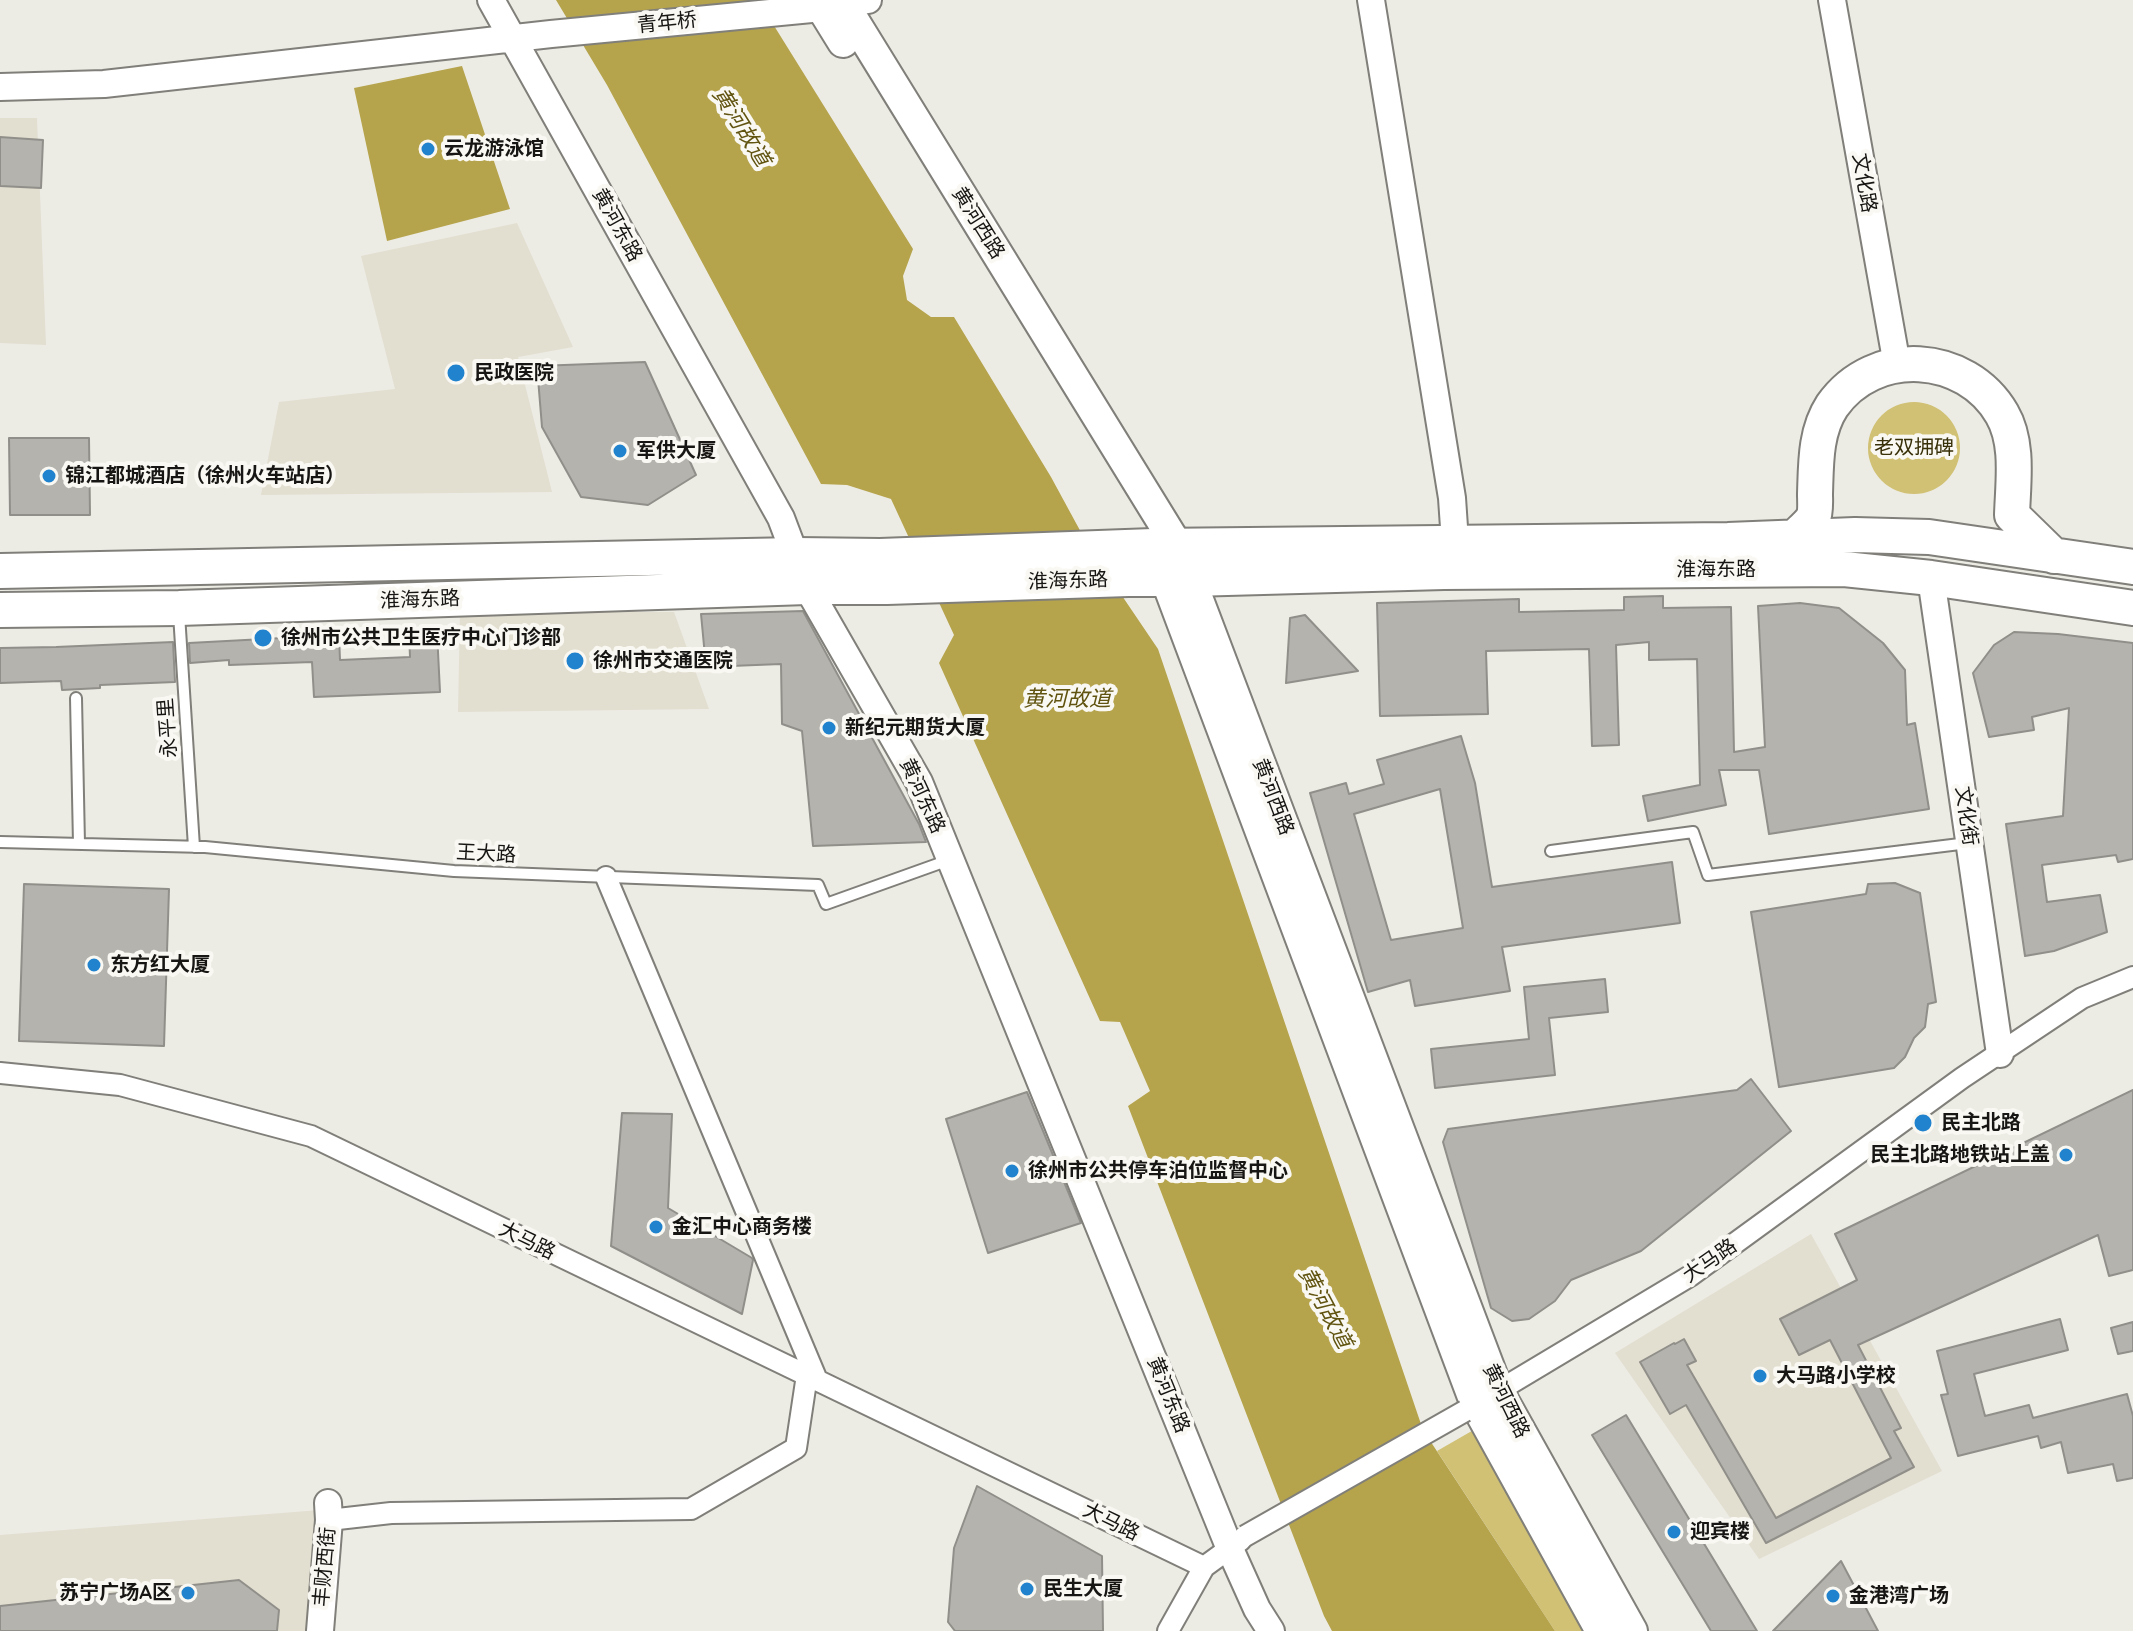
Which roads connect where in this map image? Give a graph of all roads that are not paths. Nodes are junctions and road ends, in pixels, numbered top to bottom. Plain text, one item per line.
1 (491, 0) edge
2 (1371, 0) edge
3 (1832, 0) edge
4 (838, 2) edge
5 (514, 39) junction
6 (0, 87) edge
7 (1897, 365) junction
8 (1796, 536) junction
9 (1455, 542) junction
10 (796, 555) junction
11 (2054, 556) junction
12 (1172, 563) junction
13 (2133, 567) edge
14 (0, 571) edge
15 (883, 571) junction
16 (1931, 578) junction
17 (807, 587) junction
18 (179, 608) junction
19 (2133, 608) edge
20 (0, 610) edge
21 (76, 698) dead end
22 (0, 842) edge
23 (1970, 843) junction
24 (79, 844) junction
25 (194, 847) junction
26 (1551, 851) dead end
27 (951, 859) junction
28 (606, 877) junction
29 (2133, 977) edge
30 (2000, 1054) junction
31 (0, 1073) edge
32 (812, 1378) junction
33 (1479, 1403) junction
34 (329, 1511) joint
35 (1238, 1542) junction
36 (1204, 1567) junction
37 (320, 1631) edge
38 (1168, 1631) edge
39 (1271, 1631) edge
40 (1601, 1631) edge
41 (1632, 1631) edge

1 - 5 street, 黄河东路
2 - 9 street
3 - 7 street, 文化路
4 - 5 street, 青年桥
4 - 12 main road, 黄河西路
5 - 6 street, 青年桥
5 - 10 street, 黄河东路
7 - 8 main road
7 - 11 main road
8 - 9 main road, 淮海东路
8 - 11 main road, 淮海东路
9 - 12 main road, 淮海东路
10 - 14 main road, 淮海东路
10 - 15 main road, 淮海东路
10 - 17 street, 黄河东路
11 - 13 main road, 淮海东路
12 - 15 main road, 淮海东路
12 - 15 main road, 淮海东路
12 - 16 main road, 淮海东路
12 - 33 main road, 黄河西路
15 - 17 main road, 淮海东路
16 - 19 main road, 淮海东路
16 - 23 street, 文化街
17 - 18 main road, 淮海东路
17 - 27 street, 黄河东路
18 - 20 main road, 淮海东路
18 - 25 lane, 永平里
21 - 24 lane
22 - 24 lane, 王大路
23 - 26 lane
23 - 30 street, 文化街
24 - 25 lane, 王大路
25 - 28 lane, 王大路
27 - 28 lane, 王大路
27 - 35 street, 黄河东路
28 - 32 street
29 - 30 street, 大马路
30 - 33 street, 大马路
31 - 32 street, 大马路
32 - 34 street
32 - 36 street, 大马路
33 - 35 street, 大马路, bridge
33 - 40 main road, 黄河西路
33 - 41 main road, 黄河西路
34 - 37 street, 丰财西街
35 - 36 street, 大马路
35 - 39 street, 黄河东路
36 - 38 street

